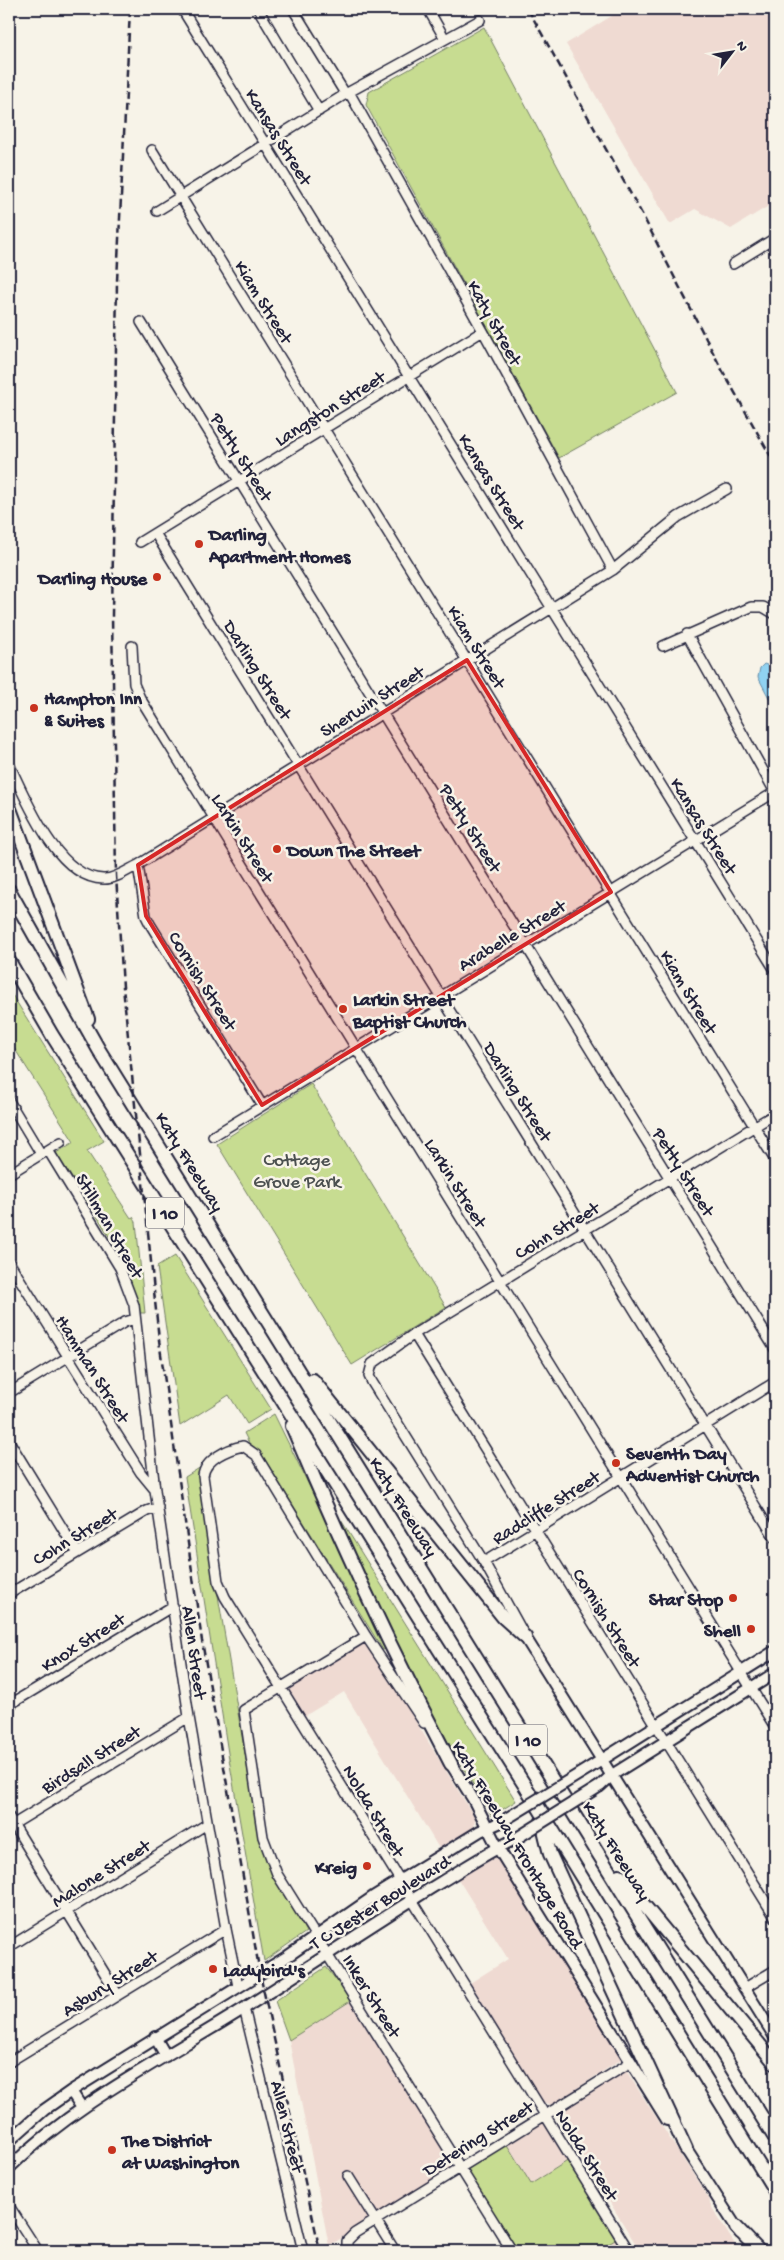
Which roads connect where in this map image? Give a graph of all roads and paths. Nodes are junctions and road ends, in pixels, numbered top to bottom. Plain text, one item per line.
1 (182, 9) edge
2 (258, 9) edge
3 (294, 9) edge
4 (428, 9) edge
5 (480, 20) dead end
6 (445, 39) junction
7 (347, 94) junction
8 (319, 111) junction
9 (266, 144) junction
10 (152, 150) dead end
11 (181, 196) junction
12 (157, 211) dead end
13 (775, 238) edge
14 (733, 264) dead end
15 (141, 322) dead end
16 (483, 331) junction
17 (409, 376) junction
18 (324, 428) junction
19 (240, 481) junction
20 (727, 490) dead end
21 (156, 533) junction
22 (140, 542) dead end
23 (613, 570) junction
24 (552, 608) junction
25 (775, 614) edge
26 (687, 634) junction
27 (132, 646) dead end
28 (663, 646) dead end
29 (467, 660) junction
30 (382, 712) junction
31 (9, 764) edge
32 (298, 764) junction
33 (775, 792) edge
34 (9, 806) edge
35 (213, 818) junction
36 (696, 840) junction
37 (138, 865) junction
38 (9, 890) edge
39 (611, 892) junction
40 (526, 944) junction
41 (9, 961) edge
42 (775, 970) edge
43 (9, 979) edge
44 (441, 996) junction
45 (52, 1035) junction
46 (355, 1048) junction
47 (99, 1050) junction
48 (9, 1101) edge
49 (262, 1106) junction
50 (775, 1114) edge
51 (755, 1127) junction
52 (213, 1136) dead end
53 (61, 1142) dead end
54 (44, 1152) junction
55 (775, 1160) edge
56 (9, 1174) edge
57 (670, 1179) junction
58 (586, 1230) junction
59 (9, 1262) edge
60 (500, 1282) junction
61 (135, 1319) junction
62 (414, 1334) junction
63 (282, 1341) junction
64 (775, 1349) edge
65 (68, 1357) junction
66 (775, 1382) edge
67 (277, 1392) junction
68 (9, 1394) edge
69 (706, 1425) junction
70 (9, 1441) edge
71 (204, 1470) joint
72 (620, 1478) junction
73 (156, 1490) junction
74 (158, 1507) junction
75 (535, 1530) junction
76 (775, 1538) edge
77 (77, 1552) junction
78 (484, 1562) junction
79 (9, 1594) edge
80 (173, 1606) junction
81 (366, 1636) junction
82 (525, 1637) junction
83 (775, 1651) edge
84 (741, 1672) junction
85 (775, 1674) edge
86 (281, 1688) junction
87 (752, 1689) junction
88 (9, 1705) edge
89 (189, 1716) junction
90 (656, 1726) junction
91 (775, 1727) edge
92 (666, 1742) junction
93 (603, 1759) junction
94 (451, 1764) junction
95 (612, 1775) junction
96 (539, 1808) junction
97 (10, 1823) edge
98 (207, 1824) junction
99 (486, 1828) junction
100 (587, 1837) junction
101 (498, 1848) junction
102 (399, 1881) junction
103 (411, 1900) junction
104 (67, 1912) junction
105 (775, 1917) edge
106 (226, 1929) junction
107 (317, 1936) junction
108 (9, 1947) edge
109 (328, 1954) junction
110 (775, 1970) edge
111 (238, 1986) junction
112 (745, 1988) junction
113 (118, 1995) junction
114 (244, 2008) junction
115 (155, 2037) junction
116 (775, 2037) edge
117 (166, 2056) junction
118 (9, 2062) edge
119 (631, 2062) junction
120 (775, 2063) edge
121 (72, 2091) junction
122 (82, 2108) junction
123 (545, 2114) junction
124 (775, 2138) edge
125 (9, 2141) edge
126 (686, 2149) junction
127 (459, 2166) junction
128 (9, 2168) edge
129 (348, 2176) dead end
130 (775, 2192) edge
131 (9, 2206) edge
132 (376, 2220) junction
133 (736, 2227) junction
134 (347, 2248) edge
135 (38, 2251) edge
136 (303, 2251) edge
137 (395, 2251) edge
138 (512, 2251) edge
139 (629, 2251) edge
140 (751, 2251) edge
141 (759, 2251) edge

1 - 9 street, Kansas Street
2 - 8 street
3 - 7 street, Katy Street
4 - 6 street
5 - 6 street
6 - 7 street
7 - 8 street
7 - 16 street, Katy Street
8 - 9 street
9 - 11 street
9 - 17 street, Kansas Street
10 - 11 street, Kiam Street
11 - 12 street
11 - 18 street, Kiam Street
13 - 14 street
15 - 19 street, Petty Street
16 - 17 street, Langston Street
16 - 23 street, Katy Street
17 - 18 street, Langston Street
17 - 24 street, Kansas Street
18 - 19 street, Langston Street
18 - 29 street, Kiam Street
19 - 21 street, Langston Street
19 - 30 street, Petty Street
20 - 23 street, Sherwin Street
21 - 22 street, Langston Street
21 - 32 street, Darling Street
23 - 24 street, Sherwin Street
24 - 29 street, Sherwin Street
24 - 36 street, Kansas Street
25 - 26 street
26 - 28 street
26 - 33 street
27 - 35 street, Larkin Street
29 - 30 street, Sherwin Street
29 - 39 street, Kiam Street
30 - 32 street, Sherwin Street
30 - 40 street, Petty Street
31 - 37 street, Sherwin Street
32 - 35 street, Sherwin Street
32 - 44 street, Darling Street
33 - 36 street, Arabelle Street
34 - 47 highway
35 - 37 street, Sherwin Street
35 - 46 street, Larkin Street
36 - 39 street, Arabelle Street
36 - 42 street, Kansas Street
37 - 49 street, Cornish Street
38 - 47 highway, Katy Freeway / I 10
39 - 40 street, Arabelle Street
39 - 51 street, Kiam Street
40 - 44 street, Arabelle Street
40 - 57 street, Petty Street
41 - 45 highway, I 10
43 - 45 highway
44 - 46 street, Arabelle Street
44 - 58 street, Darling Street
45 - 67 highway, I 10
46 - 49 street, Arabelle Street
46 - 60 street, Larkin Street
47 - 63 highway, Katy Freeway / I 10
48 - 54 street, Stillman Street
49 - 52 street, Arabelle Street
50 - 51 street, Cohn Street
51 - 55 street, Kiam Street
51 - 57 street, Cohn Street
53 - 54 street
54 - 56 street
54 - 61 street, Stillman Street
57 - 58 street, Cohn Street
57 - 64 street, Petty Street
58 - 60 street, Cohn Street
58 - 69 street, Darling Street
59 - 65 street, Hamman Street
60 - 62 street, Cohn Street
60 - 72 street, Larkin Street
61 - 65 street
61 - 73 street, Allen Street
62 - 75 street, Cornish Street
62 - 78 street, Cohn Street
63 - 82 highway
63 - 100 highway, Katy Freeway / I 10
65 - 68 street
65 - 73 street, Hamman Street
66 - 69 street, Radcliffe Street
67 - 94 highway
67 - 96 highway, I 10
69 - 72 street, Radcliffe Street
69 - 76 street, Darling Street
70 - 77 street
71 - 81 street, Katy Freeway Frontage Road
71 - 86 street, Nolda Street
72 - 75 street, Radcliffe Street
72 - 84 street, Larkin Street
73 - 74 street, Allen Street
74 - 77 street, Cohn Street
74 - 80 street, Allen Street
75 - 78 street, Radcliffe Street
75 - 90 street, Cornish Street
77 - 79 street, Cohn Street
78 - 82 street
80 - 88 street, Knox Street
80 - 89 street, Allen Street
81 - 86 street
81 - 94 street, Katy Freeway Frontage Road
82 - 93 main road
83 - 84 main road, T C Jester Boulevard
84 - 87 street, Larkin Street
84 - 90 main road, T C Jester Boulevard
85 - 87 main road, T C Jester Boulevard
86 - 102 street, Nolda Street
86 - 107 street, Inker Street
87 - 91 street, Larkin Street
87 - 92 main road, T C Jester Boulevard
89 - 97 street, Birdsall Street
89 - 98 street, Allen Street
90 - 92 street, Cornish Street
90 - 93 main road, T C Jester Boulevard
92 - 95 main road, T C Jester Boulevard
92 - 105 street, Cornish Street
93 - 95 main road
93 - 99 main road, T C Jester Boulevard, bridge
94 - 99 main road, Katy Freeway Frontage Road
95 - 101 main road, T C Jester Boulevard, bridge
95 - 112 main road
96 - 126 highway
96 - 130 highway, I 10
97 - 104 street
98 - 104 street, Malone Street
98 - 106 street, Allen Street
99 - 101 main road, Katy Freeway Frontage Road
99 - 102 main road, T C Jester Boulevard
100 - 120 highway
100 - 124 highway, Katy Freeway / I 10
101 - 103 main road, T C Jester Boulevard
101 - 119 main road, Katy Freeway Frontage Road
102 - 103 street, Nolda Street
102 - 107 main road, T C Jester Boulevard
103 - 109 main road, T C Jester Boulevard
103 - 123 street, Nolda Street
104 - 108 street, Malone Street
104 - 113 street
106 - 111 street, Allen Street
106 - 113 street, Asbury Street
107 - 109 street, Inker Street
107 - 111 main road, T C Jester Boulevard
109 - 114 main road, T C Jester Boulevard
109 - 127 street, Inker Street
110 - 112 street
111 - 115 main road, T C Jester Boulevard
112 - 116 main road
113 - 118 street, Asbury Street
114 - 117 main road, T C Jester Boulevard
114 - 136 street, Allen Street
115 - 117 main road
115 - 121 main road, T C Jester Boulevard
117 - 122 main road, T C Jester Boulevard
119 - 123 street, Detering Street
119 - 126 main road, Katy Freeway Frontage Road
121 - 122 main road
121 - 125 main road, T C Jester Boulevard
122 - 128 main road, T C Jester Boulevard
123 - 127 street, Detering Street
123 - 139 street, Nolda Street
126 - 133 main road, Katy Freeway Frontage Road
127 - 132 street, Detering Street
127 - 138 street, Inker Street
129 - 132 street
131 - 135 street
132 - 134 street, Detering Street
132 - 137 street
133 - 140 main road, Katy Freeway Frontage Road
133 - 141 highway

